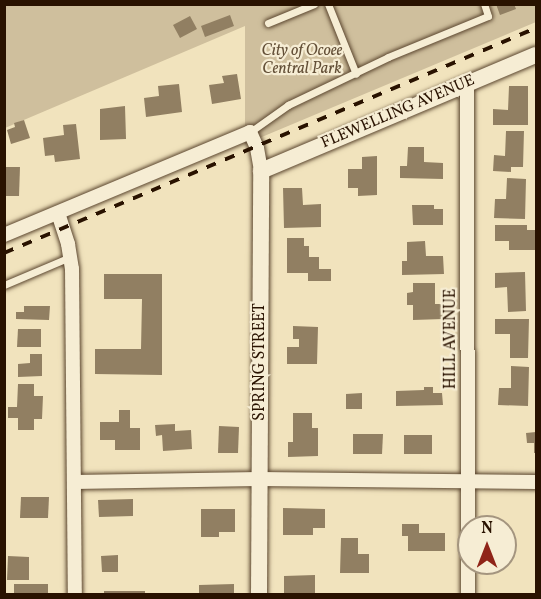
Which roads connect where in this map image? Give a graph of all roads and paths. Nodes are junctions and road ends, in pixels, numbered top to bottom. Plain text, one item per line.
1 (314, 4) edge
2 (328, 4) edge
3 (484, 4) edge
4 (268, 23) dead end
5 (537, 55) edge
6 (356, 74) junction
7 (467, 84) junction
8 (250, 132) junction
9 (261, 171) junction
10 (58, 213) junction
11 (4, 235) edge
12 (70, 257) junction
13 (4, 285) edge
14 (259, 479) junction
15 (468, 481) junction
16 (74, 482) junction
17 (537, 482) edge
18 (75, 594) edge
19 (259, 594) edge
20 (468, 594) edge

1 - 4 lane
2 - 6 lane
3 - 6 lane
5 - 7 street, FLEWELLING AVENUE
6 - 8 lane
7 - 9 street, FLEWELLING AVENUE
7 - 15 street, HILL AVENUE
8 - 9 street, SPRING STREET
8 - 10 street
9 - 14 street, SPRING STREET
10 - 11 street
10 - 12 street
12 - 13 lane
12 - 16 street
14 - 15 street
14 - 16 street
14 - 19 street, SPRING STREET
15 - 17 street
15 - 20 street, HILL AVENUE
16 - 18 street

